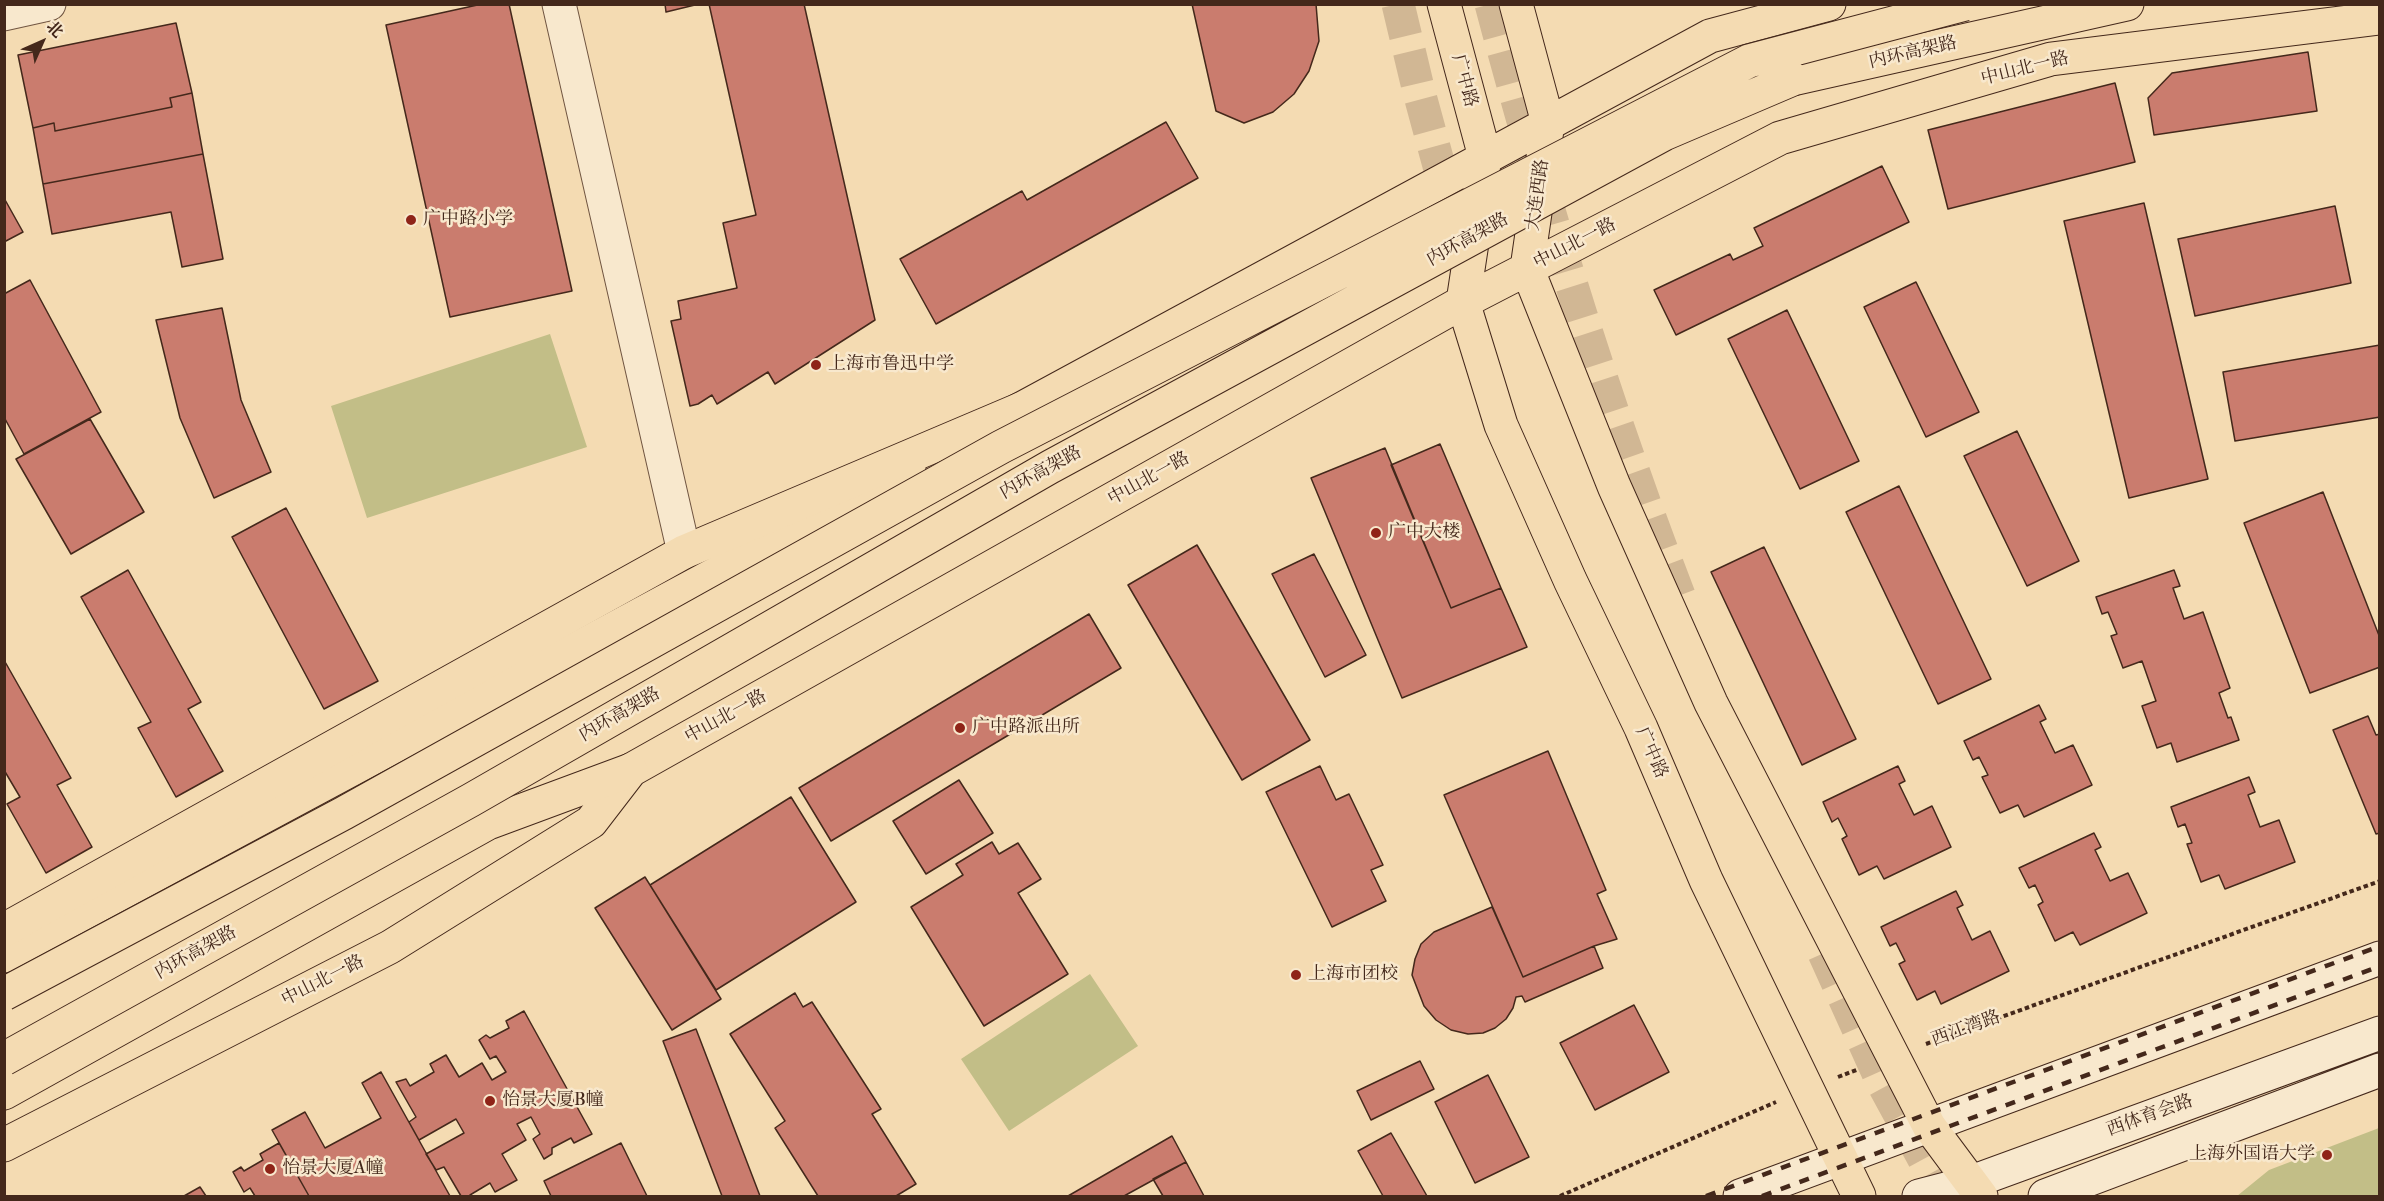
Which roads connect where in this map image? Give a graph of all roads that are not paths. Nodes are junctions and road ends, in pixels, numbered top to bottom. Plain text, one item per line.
1 (49, 4) edge
2 (559, 4) edge
3 (1444, 4) edge
4 (1516, 4) edge
5 (1829, 4) edge
6 (1965, 4) edge
7 (2127, 4) edge
8 (4, 14) edge
9 (2379, 18) edge
10 (1548, 123) junction
11 (1485, 156) junction
12 (1527, 268) junction
13 (1463, 302) junction
14 (1021, 409) junction
15 (684, 552) junction
16 (631, 770) junction
17 (4, 930) edge
18 (4, 956) edge
19 (2379, 958) edge
20 (4, 994) edge
21 (2379, 1033) edge
22 (4, 1059) edge
23 (2379, 1070) edge
24 (4, 1094) edge
25 (1929, 1126) junction
26 (4, 1145) edge
27 (1840, 1158) junction
28 (1975, 1190) edge
29 (1740, 1197) edge
30 (1859, 1197) edge
31 (1919, 1197) edge
32 (2045, 1197) edge

1 - 8 main road
2 - 15 main road
3 - 11 main road, 广中路
4 - 10 main road
5 - 10 main road
6 - 20 main road, 内环高架路, bridge
7 - 22 main road, 内环高架路, bridge
9 - 12 main road, 中山北一路
10 - 11 main road
10 - 12 main road, 大连西路
11 - 13 main road
11 - 14 main road
12 - 13 main road, 中山北一路
12 - 25 main road
13 - 16 main road, 中山北一路
13 - 27 main road, 广中路
14 - 15 main road
14 - 18 main road
15 - 17 main road
16 - 24 main road
16 - 26 main road, 中山北一路
19 - 25 main road
21 - 28 main road, 西体育会路
23 - 32 main road, 西体育会路
25 - 27 main road
25 - 28 main road
27 - 29 main road
27 - 30 main road, 广中路
28 - 31 main road, 西体育会路

